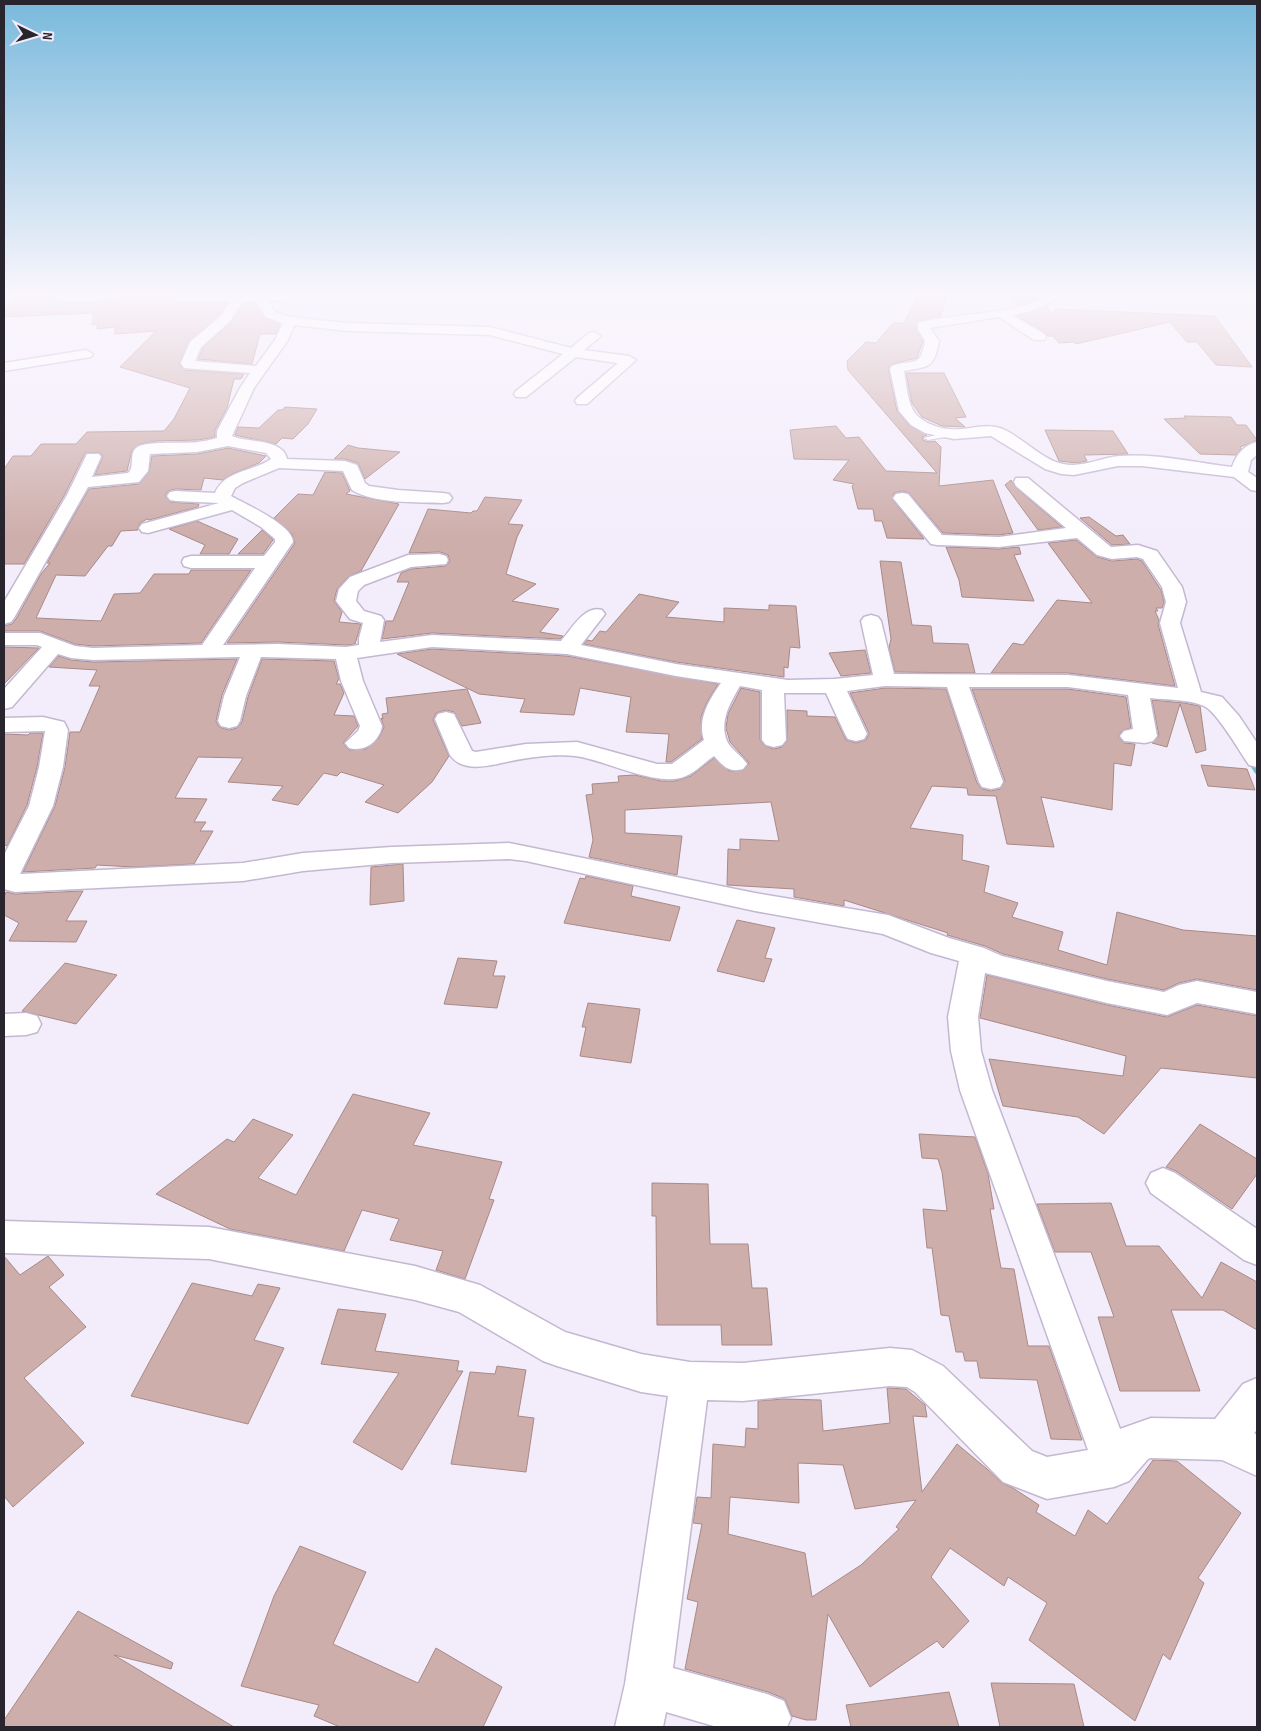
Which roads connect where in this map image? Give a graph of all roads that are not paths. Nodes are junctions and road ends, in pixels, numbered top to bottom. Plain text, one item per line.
1 (257, 374) edge
2 (547, 374) edge
3 (613, 374) edge
4 (898, 374) edge
5 (521, 394) dead end
6 (582, 401) dead end
7 (948, 434) junction
8 (928, 438) dead end
9 (228, 442) junction
10 (1257, 447) edge
11 (93, 457) dead end
12 (278, 463) junction
13 (1239, 473) junction
14 (1022, 482) dead end
15 (82, 483) junction
16 (1257, 486) edge
17 (176, 496) dead end
18 (443, 498) dead end
19 (902, 498) dead end
20 (227, 501) junction
21 (148, 528) dead end
22 (1079, 532) junction
23 (439, 560) dead end
24 (191, 562) dead end
25 (270, 562) junction
26 (595, 614) dead end
27 (4, 618) edge
28 (871, 621) dead end
29 (4, 639) edge
30 (55, 645) junction
31 (567, 648) junction
32 (370, 650) junction
33 (253, 651) junction
34 (207, 653) junction
35 (346, 653) junction
36 (734, 680) junction
37 (885, 680) junction
38 (956, 680) junction
39 (12, 681) edge
40 (773, 685) junction
41 (834, 686) junction
42 (1138, 691) junction
43 (1190, 696) junction
44 (4, 702) edge
45 (446, 719) dead end
46 (229, 721) dead end
47 (4, 725) edge
48 (856, 734) dead end
49 (1132, 736) dead end
50 (774, 740) dead end
51 (357, 743) dead end
52 (716, 743) junction
53 (1257, 760) edge
54 (735, 764) dead end
55 (991, 782) dead end
56 (974, 955) junction
57 (1257, 1003) edge
58 (1163, 1183) dead end
59 (4, 1237) edge
60 (1257, 1249) edge
61 (690, 1381) junction
62 (1257, 1398) edge
63 (1241, 1448) edge
64 (1114, 1466) junction
65 (644, 1706) edge
66 (767, 1718) dead end

1 - 9 street
2 - 5 street
3 - 6 street
4 - 7 street
7 - 8 lane
7 - 13 street
9 - 12 street
9 - 15 street
10 - 13 street
11 - 15 street
12 - 18 street
12 - 20 street
13 - 16 street
14 - 22 street
15 - 27 street
17 - 20 street
19 - 22 street
20 - 21 street
20 - 25 street
22 - 43 street
23 - 32 street
24 - 25 street
25 - 34 street
26 - 31 street
28 - 37 street
29 - 30 street
30 - 34 street
30 - 39 street
31 - 32 street
31 - 36 street
32 - 35 street
33 - 34 street
33 - 35 street
33 - 46 street
35 - 51 street
36 - 40 street
36 - 52 street
37 - 38 street
37 - 41 street
38 - 42 street
38 - 55 street
39 - 44 street
40 - 41 street
40 - 50 street
41 - 48 street
42 - 43 street
42 - 49 street
43 - 53 street
45 - 52 street
47 - 56 street
52 - 54 street
56 - 57 street
56 - 64 street
58 - 60 street
59 - 61 street
61 - 64 street
61 - 65 street
62 - 63 street
63 - 64 street
65 - 66 street

